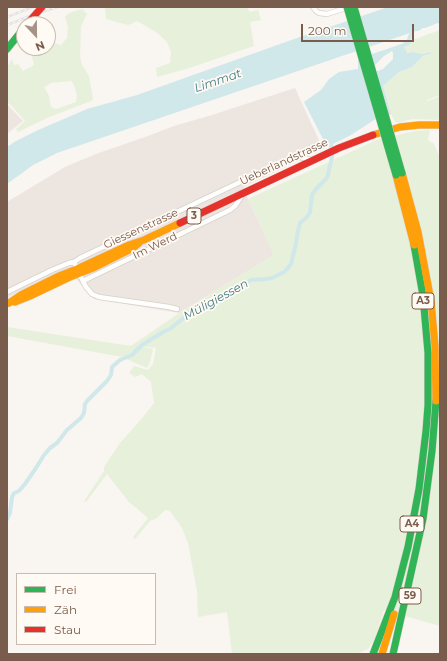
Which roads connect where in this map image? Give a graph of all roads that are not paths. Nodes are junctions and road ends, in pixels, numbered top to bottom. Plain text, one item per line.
1 (42, 7) edge
2 (313, 7) edge
3 (347, 7) edge
4 (350, 7) edge
5 (354, 7) edge
6 (34, 16) edge
7 (16, 38) edge
8 (7, 49) edge
9 (440, 125) edge
10 (318, 145) dead end
11 (295, 156) junction
12 (313, 160) junction
13 (399, 174) junction
14 (243, 193) junction
15 (76, 268) junction
16 (82, 281) junction
17 (7, 292) edge
18 (8, 304) edge
19 (177, 310) dead end
20 (426, 431) junction
21 (416, 553) junction
22 (372, 654) edge
23 (382, 654) edge
24 (393, 654) edge
25 (397, 654) edge

1 - 6 main road, bridge
2 - 4 street
3 - 13 main road, A3, bridge
5 - 13 main road, A3, bridge
7 - 8 main road
9 - 12 main road, Ueberlandstrasse / 3
10 - 11 street, Giessenstrasse
11 - 12 street
11 - 15 street, Giessenstrasse
12 - 14 main road, Ueberlandstrasse / 3
13 - 20 main road, A3
13 - 21 main road, A3
14 - 15 main road, Ueberlandstrasse / 3
14 - 16 street, Im Werd
15 - 16 street
15 - 17 street, Giessenstrasse
15 - 18 main road, Ueberlandstrasse / 3
16 - 19 street
20 - 22 main road, A4
20 - 23 main road, A3
21 - 24 main road
21 - 25 main road, 59

